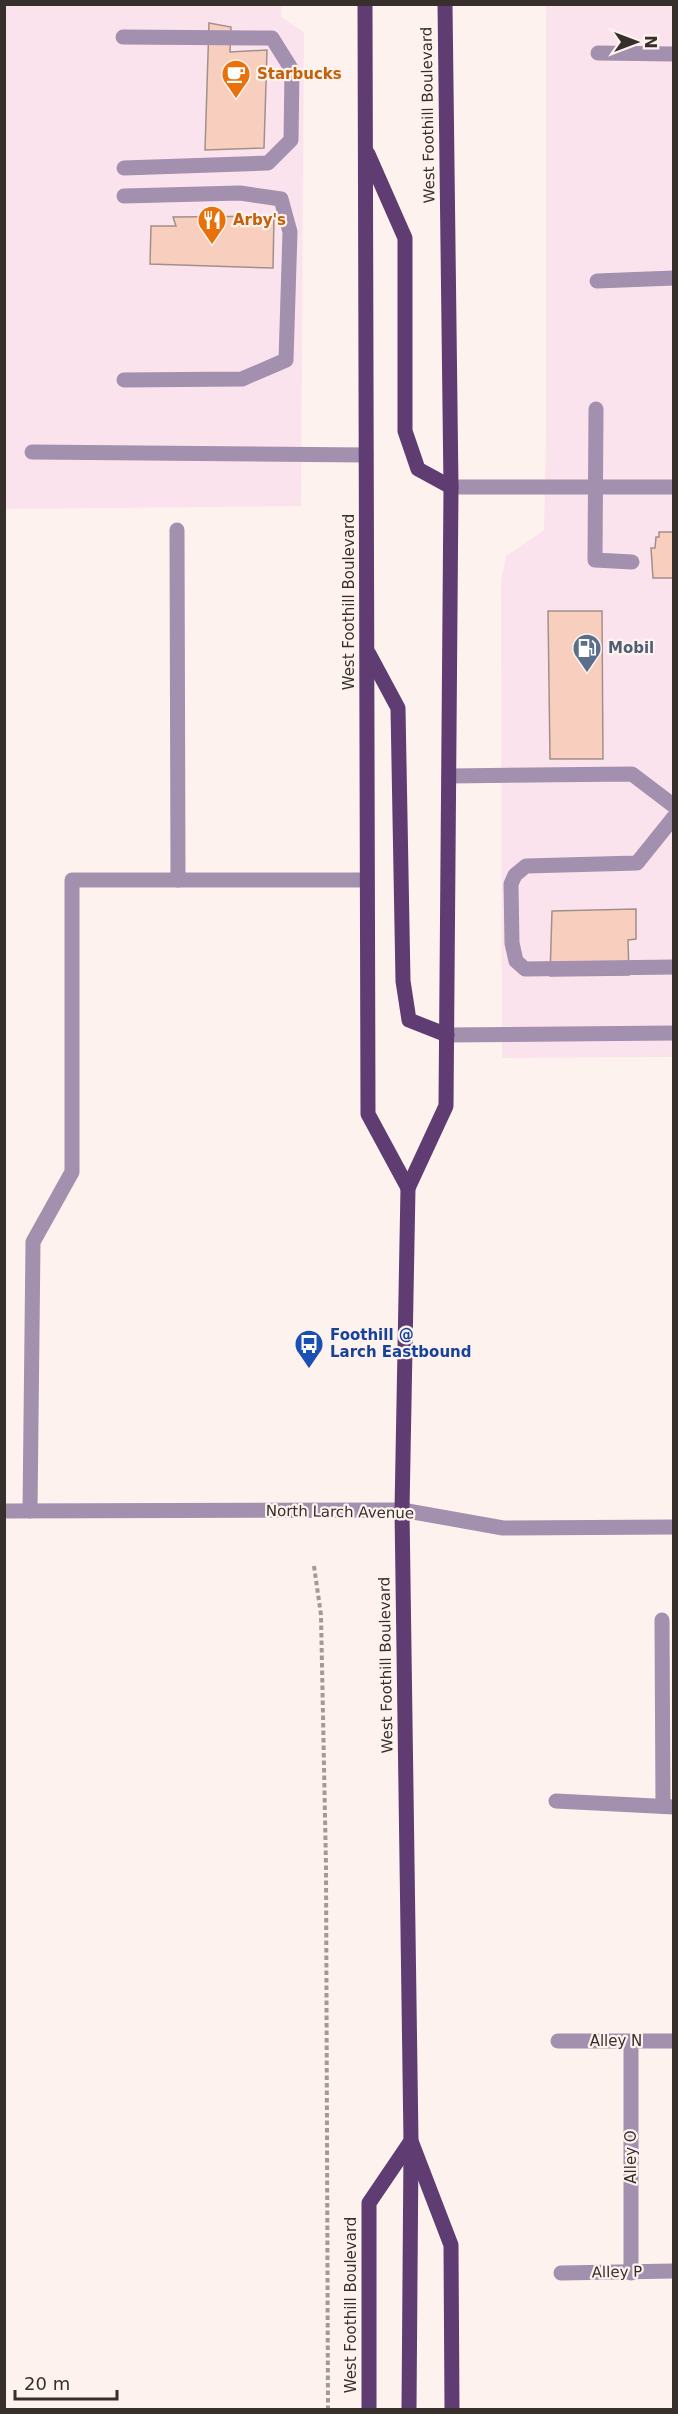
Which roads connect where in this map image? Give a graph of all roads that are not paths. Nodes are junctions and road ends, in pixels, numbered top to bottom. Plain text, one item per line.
1 (365, 4) edge
2 (445, 4) edge
3 (123, 37) dead end
4 (598, 53) dead end
5 (674, 54) edge
6 (365, 148) junction
7 (124, 168) dead end
8 (124, 196) dead end
9 (674, 278) edge
10 (597, 281) dead end
11 (124, 380) dead end
12 (596, 409) dead end
13 (32, 452) dead end
14 (366, 455) junction
15 (450, 487) junction
16 (674, 487) edge
17 (596, 488) junction
18 (177, 530) dead end
19 (632, 562) dead end
20 (367, 652) junction
21 (449, 776) junction
22 (674, 806) edge
23 (674, 817) edge
24 (178, 880) junction
25 (366, 880) junction
26 (674, 967) edge
27 (674, 1033) edge
28 (447, 1035) junction
29 (408, 1188) junction
30 (402, 1510) junction
31 (4, 1511) edge
32 (30, 1511) junction
33 (674, 1527) edge
34 (662, 1620) dead end
35 (556, 1801) dead end
36 (668, 1806) edge
37 (558, 2041) dead end
38 (674, 2041) edge
39 (631, 2042) junction
40 (411, 2141) junction
41 (674, 2271) edge
42 (561, 2273) dead end
43 (631, 2273) junction
44 (369, 2409) edge
45 (408, 2409) edge
46 (452, 2409) edge

1 - 6 main road, West Foothill Boulevard
2 - 15 main road, West Foothill Boulevard
3 - 7 street
4 - 5 street
6 - 14 main road, West Foothill Boulevard
6 - 15 main road
8 - 11 street
9 - 10 street
12 - 17 street
13 - 14 street
14 - 20 main road, West Foothill Boulevard
15 - 17 street
15 - 21 main road, West Foothill Boulevard
16 - 17 street
17 - 19 street
18 - 24 street
20 - 25 main road, West Foothill Boulevard
20 - 28 main road
21 - 22 street
21 - 28 main road, West Foothill Boulevard
23 - 26 street
24 - 25 street
24 - 32 street
25 - 29 main road, West Foothill Boulevard
27 - 28 street
28 - 29 main road, West Foothill Boulevard
29 - 30 main road, West Foothill Boulevard
30 - 32 street, North Larch Avenue
30 - 33 street, North Larch Avenue
30 - 40 main road, West Foothill Boulevard
31 - 32 street, North Larch Avenue
34 - 36 street
35 - 36 street
37 - 39 street, Alley N
38 - 39 street, Alley N
39 - 43 street, Alley O
40 - 44 main road, West Foothill Boulevard
40 - 45 main road
40 - 46 main road, West Foothill Boulevard
41 - 43 street, Alley P
42 - 43 street, Alley P

